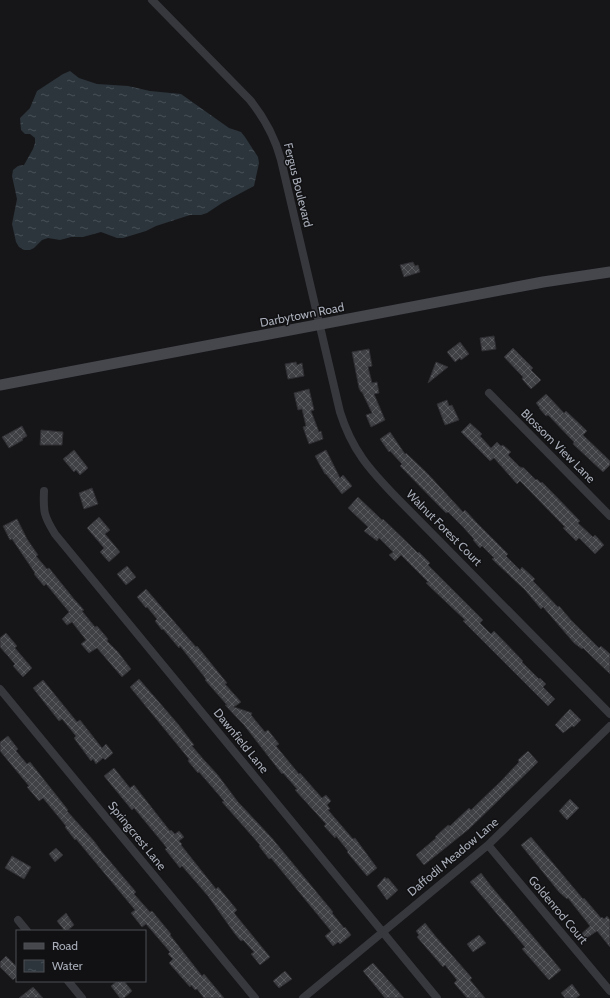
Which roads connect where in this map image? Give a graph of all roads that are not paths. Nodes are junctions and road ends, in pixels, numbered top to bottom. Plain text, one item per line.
1 (152, 0) edge
2 (610, 272) edge
3 (318, 325) junction
4 (0, 385) edge
5 (489, 393) dead end
6 (44, 491) dead end
7 (610, 516) edge
8 (0, 689) edge
9 (610, 714) edge
10 (610, 726) edge
11 (488, 845) junction
12 (18, 920) dead end
13 (26, 930) edge
14 (382, 932) junction
15 (69, 982) edge
16 (610, 991) edge
17 (82, 998) edge
18 (255, 998) edge
19 (303, 998) edge
20 (437, 998) edge

1 - 3 street, Fergus Boulevard
2 - 3 main road, Darbytown Road
3 - 4 main road, Darbytown Road
3 - 9 street, Walnut Forest Court
5 - 7 street, Blossom View Lane
6 - 14 street, Dawnfield Lane
8 - 18 street, Springcrest Lane
10 - 11 street, Daffodil Meadow Lane
11 - 14 street, Daffodil Meadow Lane
11 - 16 street, Goldenrod Court
12 - 13 street
14 - 19 street, Daffodil Meadow Lane
14 - 20 street, Dawnfield Lane
15 - 17 street

